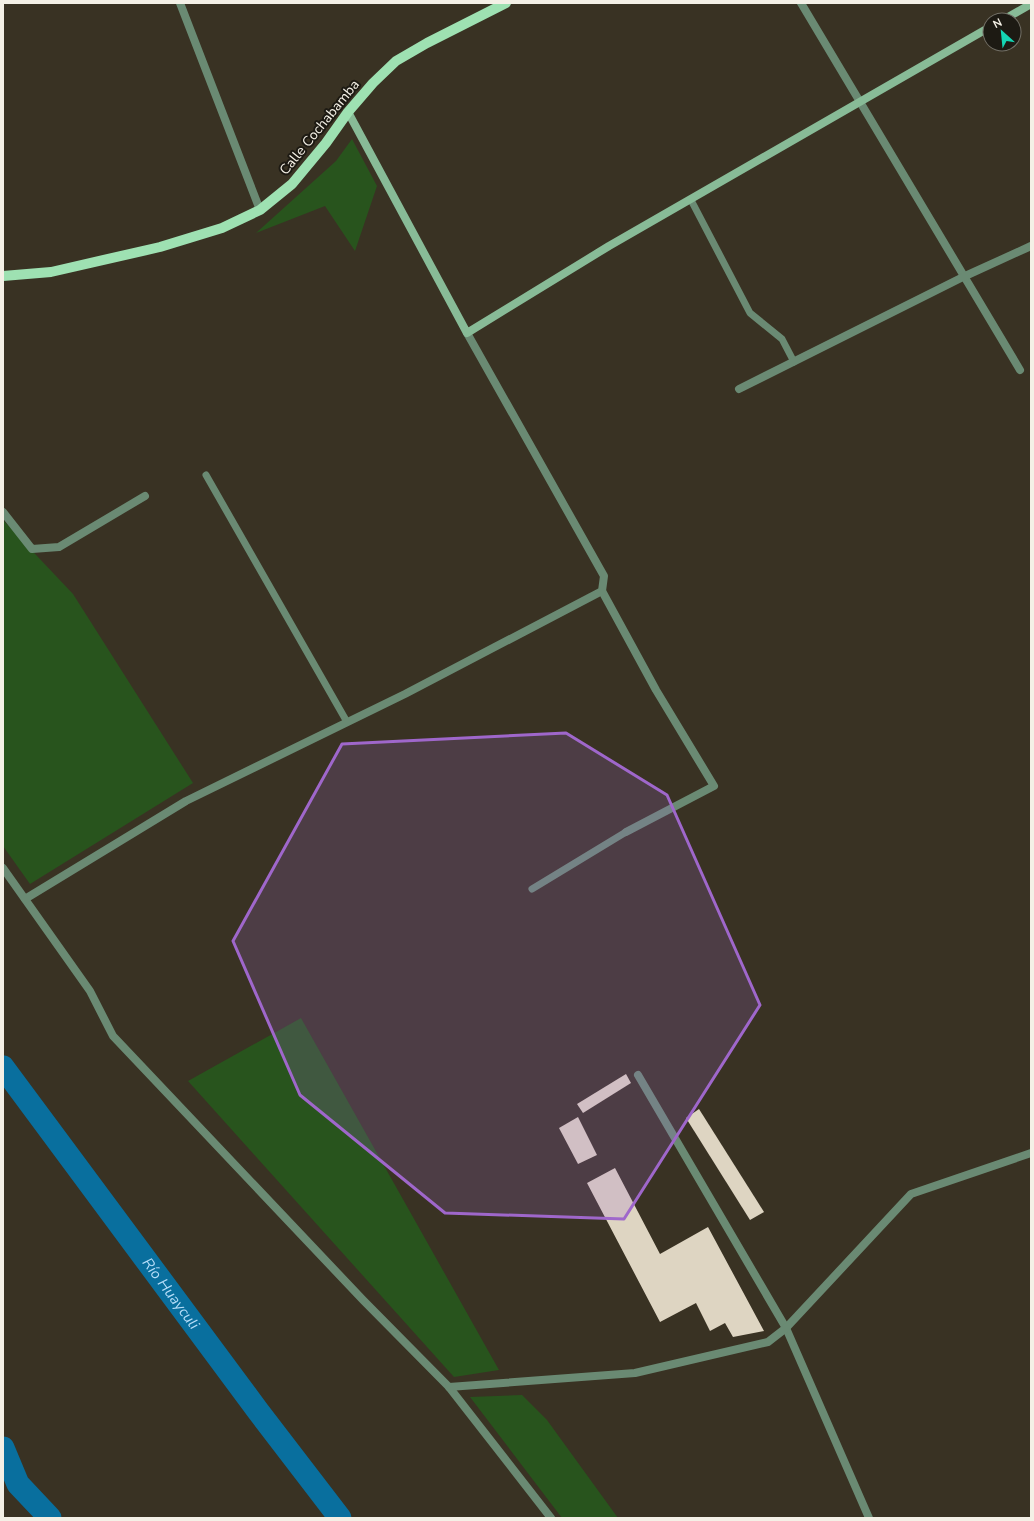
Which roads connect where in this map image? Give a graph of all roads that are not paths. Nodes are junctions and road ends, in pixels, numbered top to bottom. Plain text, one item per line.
1 (180, 3) edge
2 (506, 3) edge
3 (801, 3) edge
4 (1031, 4) edge
5 (1017, 12) edge
6 (982, 33) edge
7 (860, 103) junction
8 (348, 112) junction
9 (691, 200) junction
10 (260, 210) junction
11 (1031, 246) edge
12 (3, 276) edge
13 (963, 277) junction
14 (467, 333) junction
15 (794, 362) junction
16 (1020, 370) dead end
17 (739, 389) dead end
18 (206, 475) dead end
19 (145, 496) dead end
20 (3, 512) edge
21 (602, 591) junction
22 (348, 722) junction
23 (626, 832) joint
24 (3, 868) edge
25 (532, 889) dead end
26 (25, 899) junction
27 (638, 1075) dead end
28 (1031, 1153) edge
29 (786, 1328) junction
30 (450, 1387) junction
31 (551, 1518) edge
32 (869, 1518) edge

1 - 10 street
2 - 8 main road, Calle Cochabamba
3 - 7 street
4 - 5 main road
6 - 7 main road
7 - 9 main road
7 - 13 street
8 - 10 main road, Calle Cochabamba
8 - 14 main road
9 - 14 main road
9 - 15 lane
10 - 12 main road, Calle Cochabamba
11 - 13 street
13 - 15 street
13 - 16 street
14 - 21 street
15 - 17 street
18 - 22 lane
19 - 20 street
21 - 22 street
21 - 23 street
22 - 26 street
23 - 25 lane
24 - 26 street
26 - 30 street
27 - 29 street
28 - 29 street
29 - 30 street
29 - 32 street
30 - 31 street

